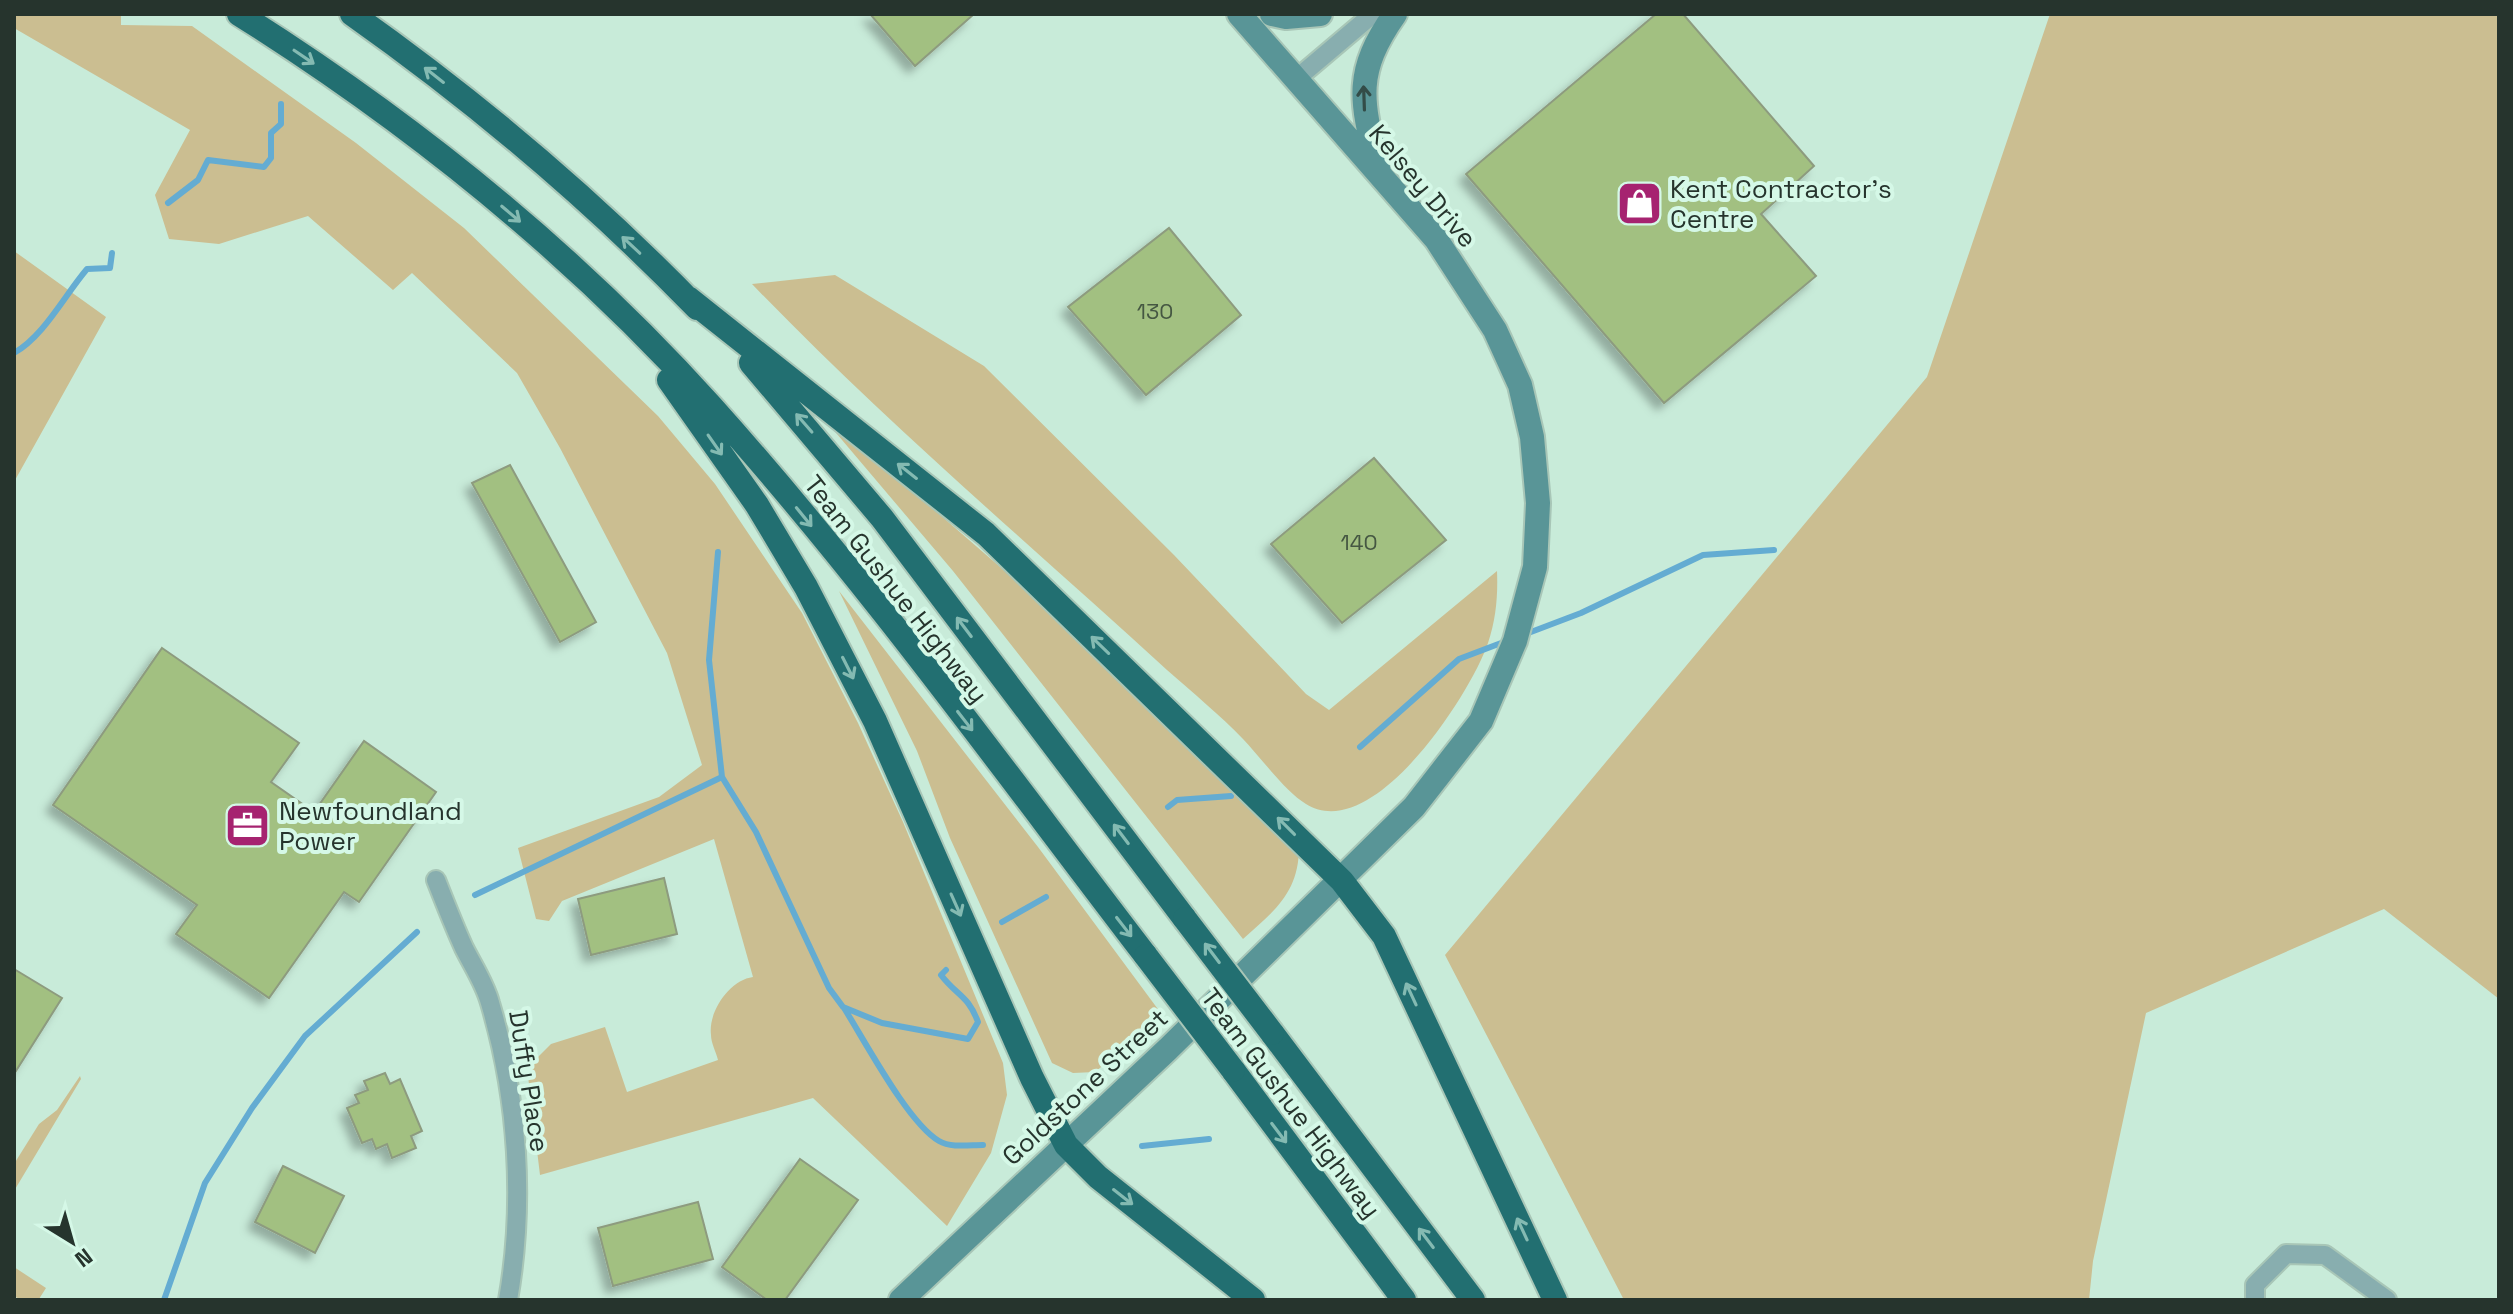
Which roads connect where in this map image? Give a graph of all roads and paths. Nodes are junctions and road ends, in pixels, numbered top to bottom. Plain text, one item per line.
1 (239, 14) edge
2 (352, 14) edge
3 (1239, 14) edge
4 (1272, 14) edge
5 (1320, 14) edge
6 (1373, 14) edge
7 (1395, 14) edge
8 (1295, 80) junction
9 (1379, 174) junction
10 (688, 298) junction
11 (621, 313) junction
12 (436, 880) dead end
13 (1342, 881) junction
14 (1066, 1145) junction
15 (508, 1300) edge
16 (901, 1300) edge
17 (1253, 1300) edge
18 (1404, 1300) edge
19 (1473, 1300) edge
20 (1555, 1300) edge
21 (2255, 1300) edge
22 (2387, 1300) edge

1 -> 11 highway, Team Gushue Highway
10 -> 2 highway, Team Gushue Highway
3 - 8 main road, Kelsey Drive
4 - 5 main road
6 - 8 street
9 -> 7 main road
8 - 9 main road, Kelsey Drive
9 - 13 main road, Kelsey Drive
13 -> 10 highway
19 -> 10 highway, Team Gushue Highway, bridge
11 -> 14 highway
11 -> 18 highway, Team Gushue Highway, bridge
12 - 15 street, Duffy Place
13 - 14 main road, Goldstone Street
20 -> 13 highway
14 - 16 main road, Goldstone Street
14 -> 17 highway
21 - 22 street

